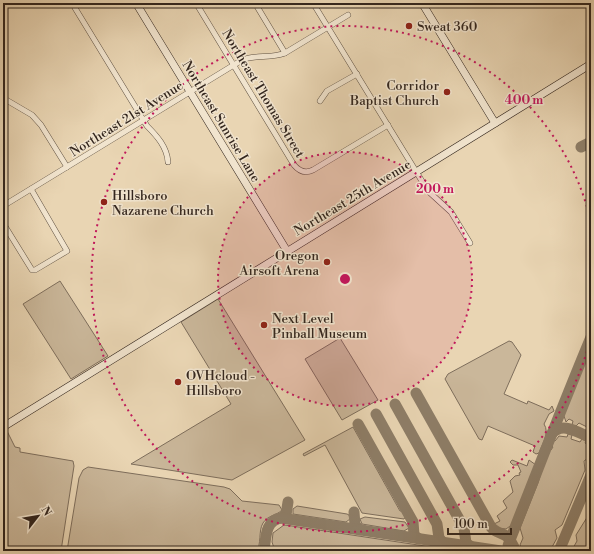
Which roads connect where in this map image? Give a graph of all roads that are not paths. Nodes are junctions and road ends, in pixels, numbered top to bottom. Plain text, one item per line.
1 (136, 3) edge
2 (196, 3) edge
3 (255, 3) edge
4 (313, 3) edge
5 (422, 3) edge
6 (75, 8) dead end
7 (348, 15) dead end
8 (328, 27) junction
9 (285, 53) junction
10 (591, 64) edge
11 (234, 65) junction
12 (356, 74) junction
13 (190, 92) junction
14 (3, 98) edge
15 (320, 101) dead end
16 (143, 120) junction
17 (495, 123) junction
18 (388, 125) junction
19 (168, 162) dead end
20 (67, 167) junction
21 (416, 172) junction
22 (31, 189) junction
23 (3, 206) edge
24 (3, 223) edge
25 (470, 243) dead end
26 (287, 251) junction
27 (3, 427) edge

1 - 13 main road, Northeast Sunrise Lane
2 - 11 street, Northeast Thomas Street
3 - 9 street
4 - 8 street
5 - 17 main road
6 - 16 street
7 - 8 street, Northeast 21st Avenue
8 - 9 street, Northeast 21st Avenue
8 - 12 street
9 - 11 street, Northeast 21st Avenue
10 - 17 main road, Northeast 25th Avenue
11 - 13 street, Northeast 21st Avenue
11 - 18 street, Northeast Thomas Street
12 - 15 street
12 - 18 street
13 - 16 street, Northeast 21st Avenue
13 - 26 main road, Northeast Sunrise Lane
14 - 20 street
16 - 19 street
16 - 20 street, Northeast 21st Avenue
17 - 21 main road, Northeast 25th Avenue
18 - 21 street
20 - 22 street, Northeast 21st Avenue
21 - 25 street
21 - 26 main road, Northeast 25th Avenue
22 - 23 street, Northeast 21st Avenue
22 - 24 street
26 - 27 main road, Northeast 25th Avenue

